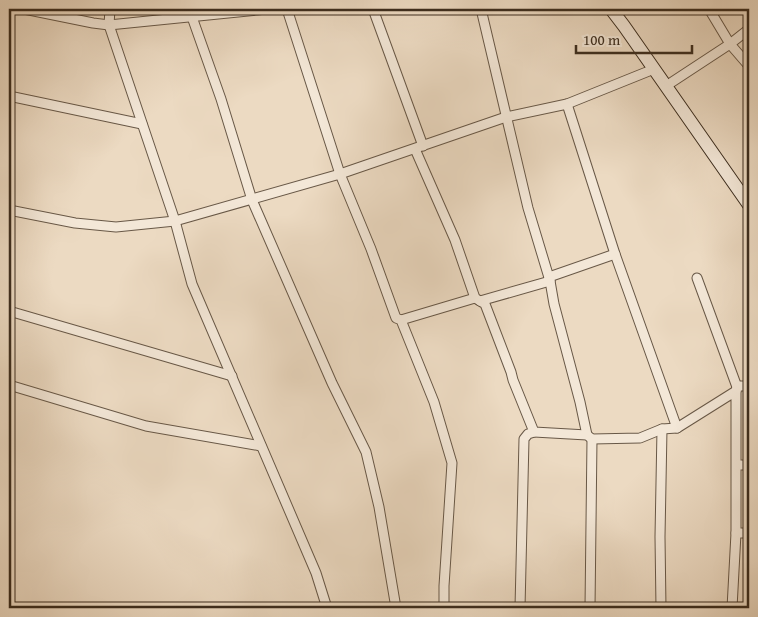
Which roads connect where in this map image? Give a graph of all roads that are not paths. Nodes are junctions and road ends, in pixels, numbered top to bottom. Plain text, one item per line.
1 (24, 9) edge
2 (110, 9) edge
3 (267, 9) edge
4 (287, 9) edge
5 (373, 9) edge
6 (482, 9) edge
7 (611, 9) edge
8 (709, 9) edge
9 (192, 17) junction
10 (109, 24) junction
11 (749, 29) edge
12 (730, 44) junction
13 (749, 66) edge
14 (654, 69) junction
15 (666, 86) junction
16 (9, 96) edge
17 (567, 104) junction
18 (506, 117) junction
19 (142, 124) junction
20 (419, 148) junction
21 (340, 174) junction
22 (252, 200) junction
23 (749, 205) edge
24 (9, 210) edge
25 (175, 221) junction
26 (615, 254) junction
27 (697, 278) dead end
28 (549, 279) junction
29 (477, 299) junction
30 (9, 311) edge
31 (401, 320) junction
32 (232, 376) junction
33 (9, 385) edge
34 (749, 386) edge
35 (736, 389) junction
36 (678, 428) junction
37 (662, 429) junction
38 (534, 432) junction
39 (589, 437) junction
40 (261, 446) junction
41 (737, 465) junction
42 (749, 465) edge
43 (736, 533) junction
44 (749, 533) edge
45 (327, 608) edge
46 (396, 608) edge
47 (444, 608) edge
48 (520, 608) edge
49 (590, 608) edge
50 (661, 608) edge
51 (732, 608) edge

1 - 10 street
2 - 10 street
3 - 9 street
4 - 21 street
5 - 20 street
6 - 18 street
7 - 14 main road
8 - 12 street
9 - 10 street
9 - 22 street
10 - 19 street
11 - 12 street
12 - 13 street
12 - 15 street
14 - 15 main road
14 - 17 street
15 - 23 main road
16 - 19 street
17 - 18 street
17 - 26 street
18 - 20 street
18 - 28 street
19 - 25 street
20 - 21 street
20 - 29 street
21 - 22 street
21 - 31 street
22 - 25 street
22 - 46 street
24 - 25 street
25 - 32 street
26 - 28 street
26 - 36 street
27 - 35 street
28 - 29 street
28 - 39 street
29 - 31 street
29 - 38 street
30 - 32 street
31 - 47 street
32 - 40 street
33 - 40 street
34 - 35 street
35 - 36 street
35 - 41 street
36 - 37 street
37 - 39 street
37 - 50 street
38 - 39 street
38 - 48 street
39 - 49 street
40 - 45 street
41 - 42 street
41 - 43 street
43 - 44 street
43 - 51 street

